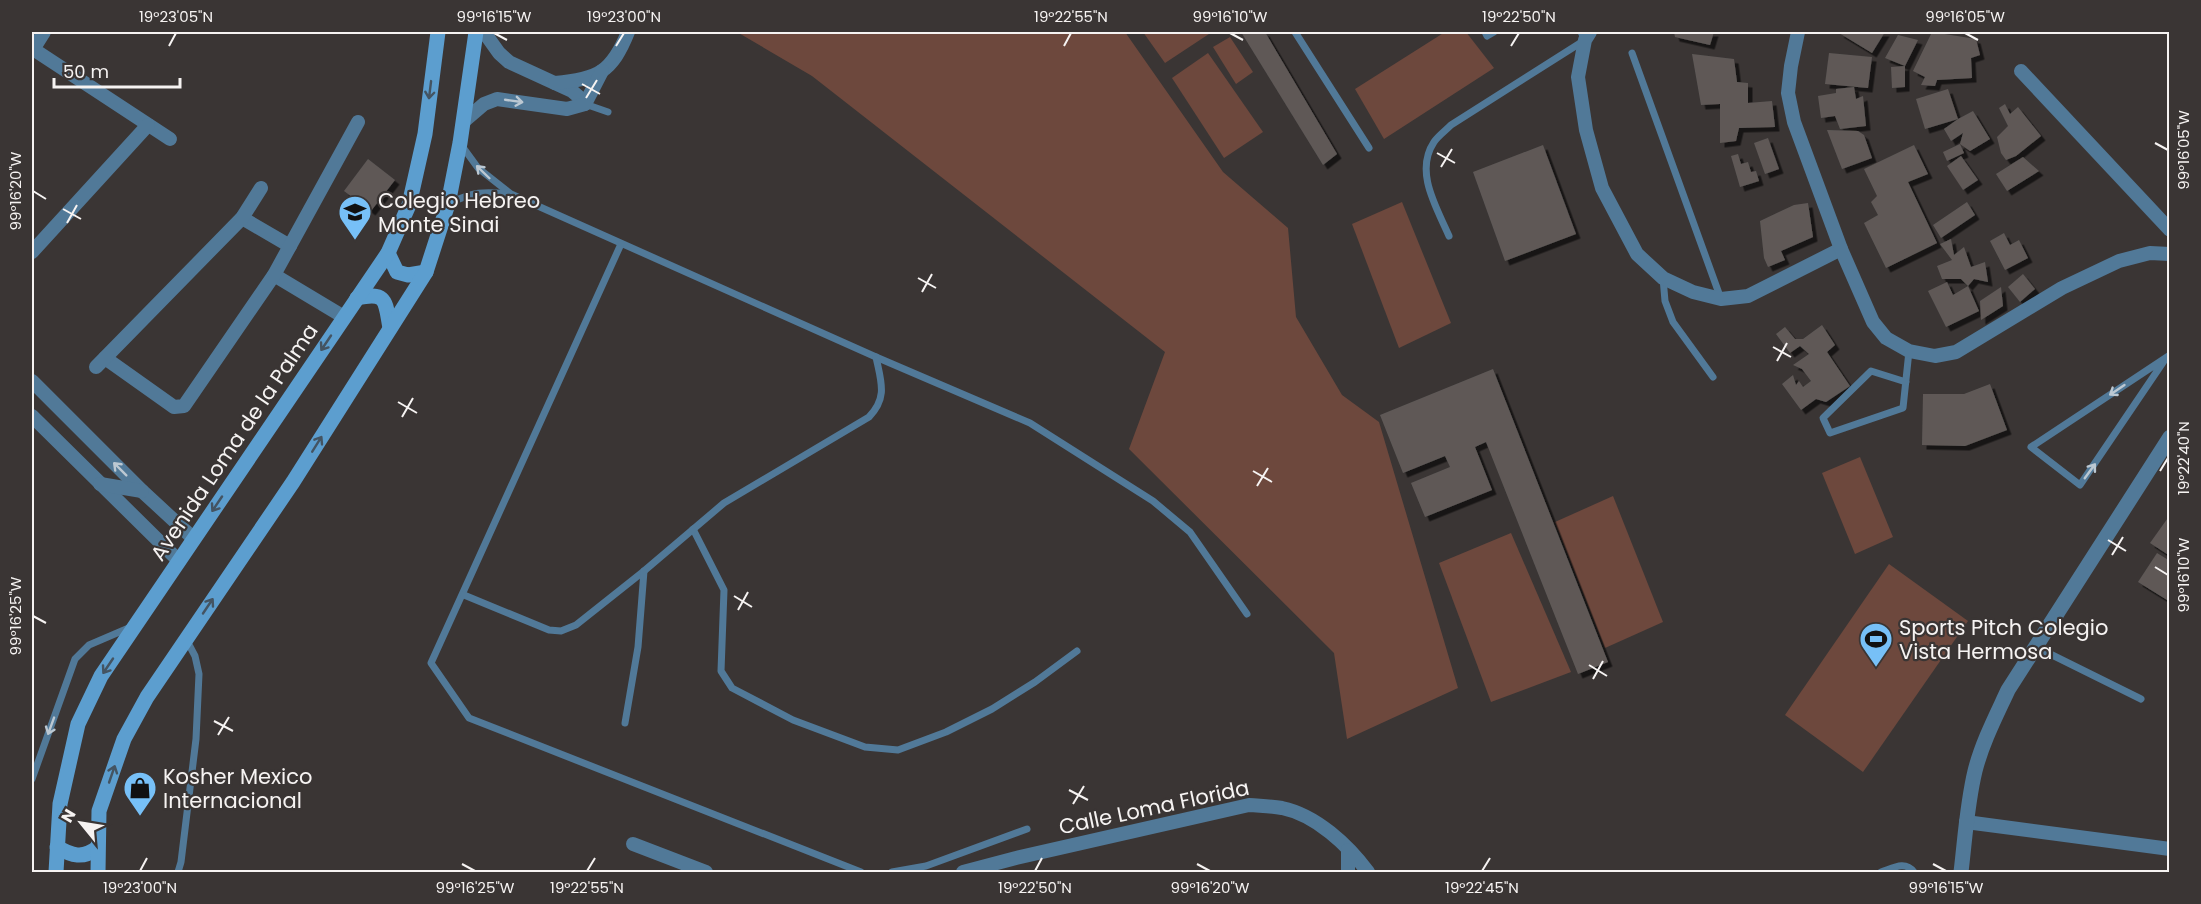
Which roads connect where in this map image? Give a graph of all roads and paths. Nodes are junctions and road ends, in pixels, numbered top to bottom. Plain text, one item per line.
1 (44, 32) edge
2 (438, 32) edge
3 (476, 32) edge
4 (484, 32) edge
5 (628, 32) edge
6 (1295, 32) edge
7 (1485, 32) edge
8 (1494, 32) edge
9 (1798, 32) edge
10 (1585, 34) edge
11 (32, 50) edge
12 (1632, 53) dead end
13 (602, 71) junction
14 (2021, 71) dead end
15 (554, 83) junction
16 (585, 104) junction
17 (608, 112) dead end
18 (358, 122) dead end
19 (463, 122) junction
20 (148, 126) junction
21 (170, 139) dead end
22 (460, 143) junction
23 (1369, 148) dead end
24 (261, 188) dead end
25 (511, 194) junction
26 (448, 204) junction
27 (242, 218) junction
28 (2169, 230) edge
29 (1449, 236) dead end
30 (621, 243) junction
31 (290, 246) junction
32 (1841, 249) junction
33 (32, 252) edge
34 (388, 253) junction
35 (2169, 254) edge
36 (426, 272) junction
37 (274, 275) junction
38 (1663, 278) junction
39 (357, 298) junction
40 (1721, 299) junction
41 (344, 317) junction
42 (390, 328) junction
43 (1909, 351) junction
44 (876, 357) junction
45 (2168, 357) edge
46 (1713, 377) dead end
47 (32, 381) edge
48 (1906, 382) junction
49 (61, 410) junction
50 (36, 421) edge
51 (2169, 437) edge
52 (100, 484) junction
53 (142, 491) junction
54 (693, 529) junction
55 (193, 538) junction
56 (179, 561) junction
57 (644, 571) junction
58 (464, 595) junction
59 (1247, 614) dead end
60 (136, 625) junction
61 (186, 639) junction
62 (2036, 647) junction
63 (1077, 651) dead end
64 (2141, 699) dead end
65 (625, 723) dead end
66 (32, 779) edge
67 (1966, 822) junction
68 (1027, 829) dead end
69 (633, 844) dead end
70 (57, 847) junction
71 (97, 848) junction
72 (2169, 849) edge
73 (1348, 850) junction
74 (56, 873) edge
75 (98, 873) edge
76 (178, 873) edge
77 (706, 873) edge
78 (861, 873) edge
79 (892, 873) edge
80 (963, 873) edge
81 (1348, 873) edge
82 (1368, 873) edge
83 (1881, 873) edge
84 (1914, 873) edge
85 (1962, 873) edge

1 - 11 street
2 -> 34 main road, Avenida Loma de la Palma
3 - 19 main road
4 - 15 street
5 - 13 street
6 - 23 lane
7 - 8 lane
9 - 32 street
10 - 29 lane
10 - 38 street
11 - 20 street
12 - 40 lane
13 - 15 street
13 - 16 street
14 - 28 street
15 - 16 street
16 - 17 lane
19 -> 16 street
18 - 31 street
19 - 22 main road
20 - 21 street
20 - 33 street
25 -> 22 lane
22 - 26 main road
24 - 27 street
25 - 26 lane
25 - 30 lane
26 - 36 main road
27 - 31 street
27 - 37 street
30 - 44 lane
30 - 58 lane
31 - 37 street
32 - 40 street
32 - 43 street
34 - 36 main road
34 - 39 main road, Avenida Loma de la Palma
35 - 43 street
36 - 42 main road
37 - 41 street
38 - 40 street
38 - 46 lane
39 - 41 main road, Avenida Loma de la Palma
39 - 42 main road
41 -> 55 main road, Avenida Loma de la Palma
61 -> 42 main road
43 - 48 lane
44 - 54 lane
44 - 59 lane
45 -> 45 lane
47 - 49 street
48 - 48 lane
49 - 50 street
53 -> 49 street
50 - 52 street
51 - 62 street
52 - 53 street
52 - 56 street
53 - 55 street
54 - 57 lane
54 - 63 lane
55 - 56 main road, Avenida Loma de la Palma
56 - 60 main road, Avenida Loma de la Palma
57 - 58 lane
57 - 65 lane
58 - 78 lane
60 -> 66 lane
60 -> 70 main road, Avenida Loma de la Palma
71 -> 61 main road
61 - 76 lane
62 - 64 lane
62 - 67 street
67 - 72 street
67 - 85 street
68 - 79 lane
69 - 77 street
70 - 71 main road
70 - 74 main road, Avenida Loma de la Palma
71 - 75 main road
73 - 80 street, Calle Loma Florida
73 - 81 street
73 - 82 street, Calle Loma Florida
83 - 84 lane

